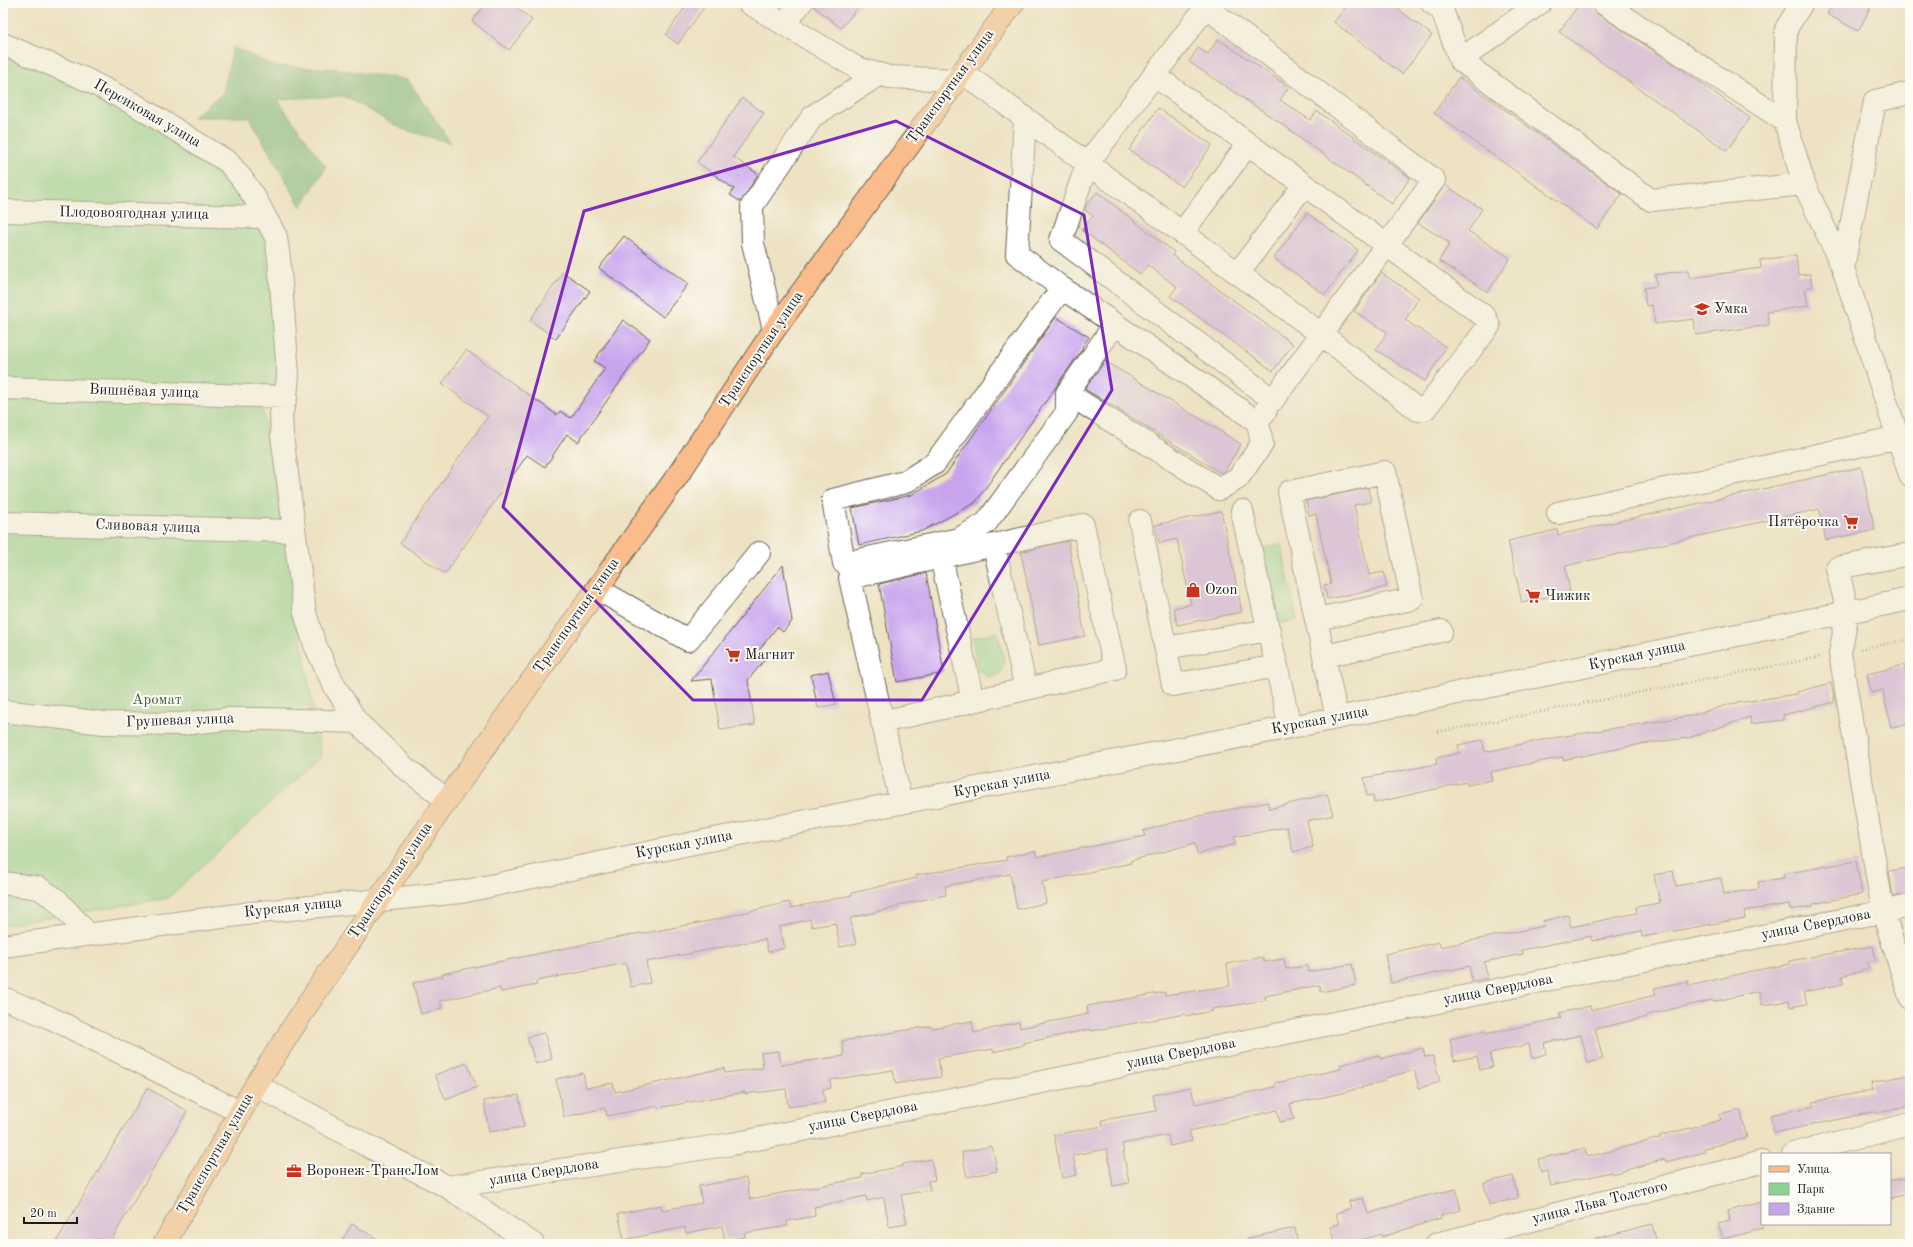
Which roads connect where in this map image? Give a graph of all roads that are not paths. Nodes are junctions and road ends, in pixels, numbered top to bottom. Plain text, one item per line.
1 (749, 3) edge
2 (801, 3) edge
3 (1013, 3) edge
4 (1432, 3) edge
5 (1540, 3) edge
6 (1603, 3) edge
7 (1802, 3) edge
8 (784, 24) junction
9 (3, 44) edge
10 (1460, 60) junction
11 (880, 74) junction
12 (1154, 75) junction
13 (959, 76) junction
14 (1910, 93) edge
15 (1025, 118) junction
16 (1785, 121) junction
17 (1248, 144) junction
18 (1087, 164) junction
19 (1804, 184) junction
20 (1304, 185) junction
21 (3, 211) edge
22 (265, 217) junction
23 (1182, 233) junction
24 (1386, 245) junction
25 (1843, 268) junction
26 (1238, 274) junction
27 (1062, 288) junction
28 (1115, 324) junction
29 (774, 330) junction
30 (1320, 334) junction
31 (3, 388) edge
32 (1067, 393) junction
33 (286, 397) junction
34 (1273, 400) junction
35 (1258, 422) junction
36 (1898, 437) junction
37 (1910, 474) edge
38 (1242, 511) dead end
39 (1558, 513) dead end
40 (1140, 521) dead end
41 (3, 523) edge
42 (294, 531) junction
43 (994, 546) junction
44 (759, 553) dead end
45 (1910, 554) edge
46 (941, 557) junction
47 (597, 589) junction
48 (1910, 599) edge
49 (1848, 612) junction
50 (1316, 619) junction
51 (1269, 630) junction
52 (1441, 631) dead end
53 (1166, 648) junction
54 (1324, 656) junction
55 (1277, 666) junction
56 (1026, 689) junction
57 (973, 701) junction
58 (3, 711) edge
59 (1337, 718) junction
60 (357, 722) junction
61 (882, 722) junction
62 (1290, 728) junction
63 (447, 800) junction
64 (901, 803) junction
65 (3, 883) edge
66 (379, 899) junction
67 (1910, 906) edge
68 (1883, 912) junction
69 (88, 934) junction
70 (3, 946) edge
71 (1910, 997) edge
72 (3, 998) edge
73 (256, 1085) junction
74 (240, 1112) junction
75 (1910, 1124) edge
76 (1797, 1153) edge
77 (1761, 1162) edge
78 (448, 1187) junction
79 (164, 1244) edge
80 (532, 1244) edge
81 (1437, 1244) edge

1 - 8 street
2 - 8 street
3 - 13 main road, Транспортная улица
4 - 10 street
5 - 10 street
6 - 16 street
7 - 16 street
8 - 11 street
9 - 22 street, Персиковая улица
10 - 19 street
11 - 13 street
11 - 29 street
12 - 17 street
12 - 18 street
12 - 24 street
13 - 15 street
13 - 29 main road, Транспортная улица
14 - 25 street
15 - 18 street
15 - 27 street
16 - 19 street
17 - 20 street
17 - 23 street
18 - 23 street
18 - 34 street
19 - 25 street
20 - 24 street
20 - 26 street
21 - 22 street, Плодовоягодная улица
22 - 33 street, Персиковая улица
23 - 26 street
24 - 30 street
24 - 30 street
25 - 36 street
26 - 30 street
27 - 28 street
27 - 32 street
28 - 32 street
28 - 35 street
29 - 47 main road, Транспортная улица
30 - 34 street
31 - 33 street, Вишнёвая улица
32 - 35 street
33 - 42 street, Персиковая улица
34 - 35 street
36 - 37 street
36 - 39 street
38 - 51 street
40 - 53 street
41 - 42 street, Сливовая улица
42 - 60 street, Персиковая улица
43 - 46 street
43 - 56 street
43 - 56 street
44 - 47 street
45 - 49 street
46 - 57 street
46 - 61 street
47 - 63 main road, Транспортная улица
48 - 49 street, Курская улица
49 - 59 street, Курская улица
49 - 68 street
50 - 50 street
50 - 54 street
51 - 53 street
51 - 55 street
52 - 54 street
53 - 55 street
54 - 59 street
55 - 62 street
56 - 57 street
57 - 61 street
58 - 60 street, Грушевая улица
59 - 62 street, Курская улица
60 - 63 street, Персиковая улица
61 - 64 street
62 - 64 street, Курская улица
63 - 66 main road, Транспортная улица
64 - 66 street, Курская улица
65 - 69 street
66 - 69 street, Курская улица
66 - 73 main road, Транспортная улица
67 - 68 street, улица Свердлова
68 - 71 street
68 - 78 street, улица Свердлова
69 - 70 street, Курская улица
72 - 74 street
73 - 74 main road, Транспортная улица
73 - 78 street
74 - 79 main road, Транспортная улица
75 - 76 street
77 - 81 street, улица Льва Толстого
78 - 80 street

